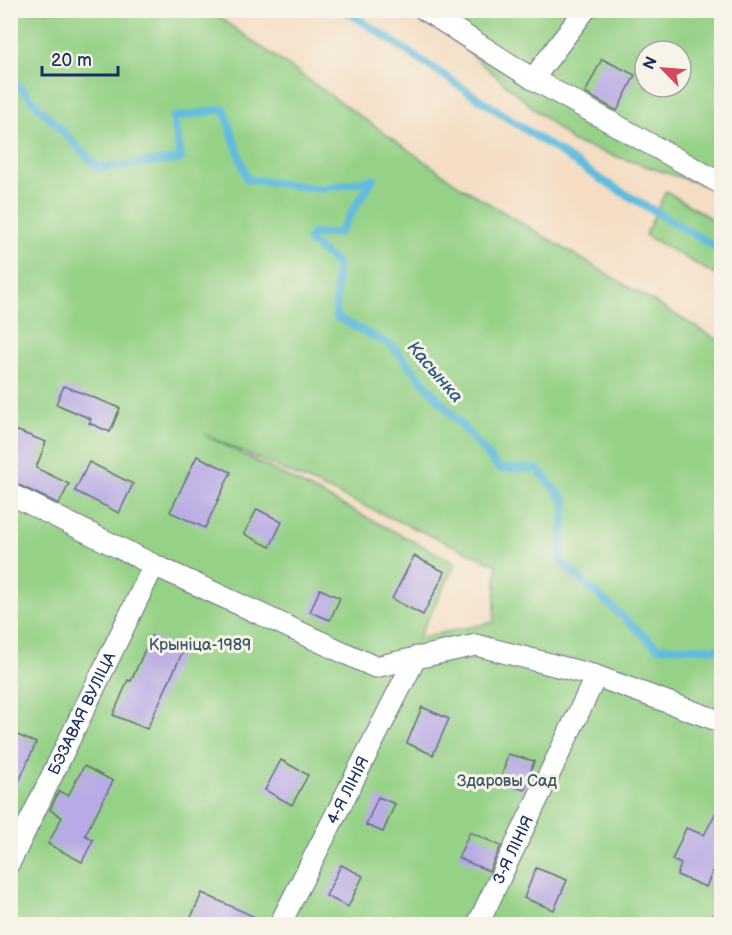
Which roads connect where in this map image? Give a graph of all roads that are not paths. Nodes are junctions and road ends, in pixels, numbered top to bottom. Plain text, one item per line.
1 (425, 10) edge
2 (585, 10) edge
3 (533, 79) junction
4 (722, 184) edge
5 (10, 494) edge
6 (154, 565) junction
7 (416, 657) junction
8 (596, 676) junction
9 (722, 722) edge
10 (10, 862) edge
11 (303, 879) junction
12 (264, 924) edge
13 (280, 924) edge
14 (478, 924) edge

1 - 3 street
2 - 3 street
3 - 4 street
5 - 6 street
6 - 7 street
6 - 10 street, БЭЗАВАЯ ВУЛІЦА
7 - 8 street
7 - 11 street, 4-Я ЛІНІЯ
8 - 9 street
8 - 14 street, 3-Я ЛІНІЯ
11 - 12 street
11 - 13 street, 4-Я ЛІНІЯ

